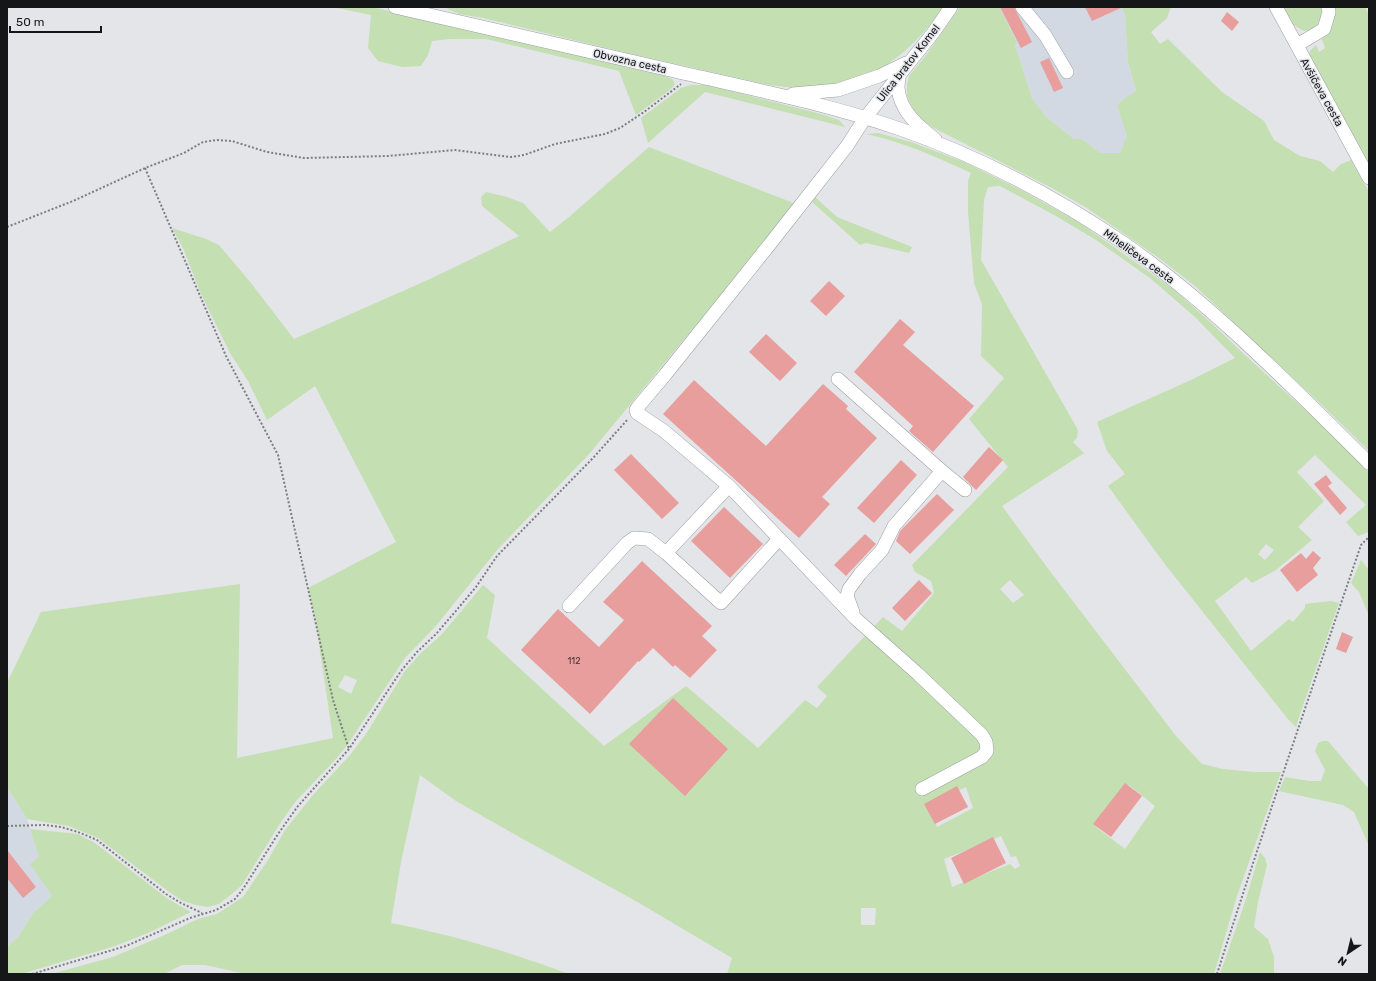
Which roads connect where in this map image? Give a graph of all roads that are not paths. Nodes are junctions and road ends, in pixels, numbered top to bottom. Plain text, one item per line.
1 (395, 7) edge
2 (951, 7) edge
3 (1022, 7) edge
4 (1276, 7) edge
5 (1328, 7) edge
6 (1297, 45) junction
7 (909, 61) junction
8 (900, 72) junction
9 (1068, 72) dead end
10 (781, 95) junction
11 (865, 118) junction
12 (947, 148) junction
13 (1369, 178) edge
14 (838, 380) dead end
15 (1369, 463) edge
16 (942, 471) junction
17 (729, 486) junction
18 (965, 490) dead end
19 (779, 539) junction
20 (666, 553) junction
21 (569, 606) dead end
22 (855, 618) junction
23 (922, 789) dead end

1 - 10 street, Obvozna cesta
2 - 7 street, Ulica bratov Komel
3 - 9 street
4 - 6 street, Avšičeva cesta
5 - 6 street
6 - 13 street, Avšičeva cesta
7 - 8 street, Ulica bratov Komel
7 - 10 street
8 - 11 street, Ulica bratov Komel
8 - 12 street
10 - 11 street, Obvozna cesta
11 - 12 street, Miheličeva cesta
11 - 17 street, Ulica bratov Komel
12 - 15 street, Miheličeva cesta
14 - 16 street
16 - 18 street
16 - 22 street
17 - 19 street
17 - 20 street
19 - 20 street
19 - 22 street
20 - 21 street
22 - 23 street

